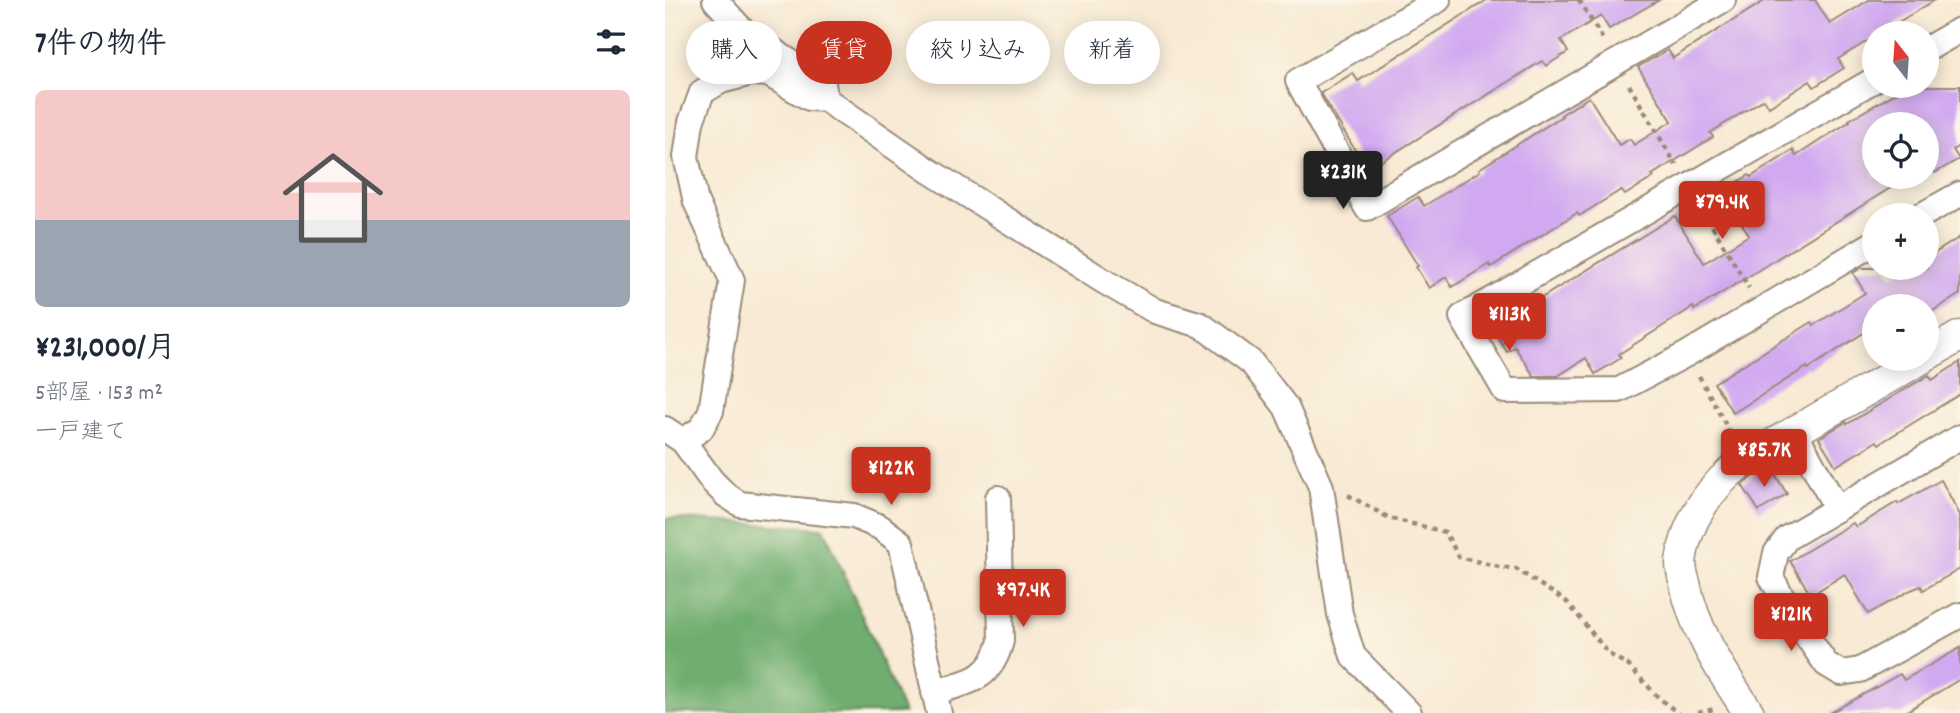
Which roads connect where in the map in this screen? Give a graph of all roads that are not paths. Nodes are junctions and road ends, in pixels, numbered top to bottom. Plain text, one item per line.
1 (715, 0) edge
2 (1438, 0) edge
3 (1723, 0) edge
4 (1960, 30) edge
5 (1939, 43) edge
6 (1862, 86) edge
7 (825, 99) junction
8 (1960, 194) edge
9 (1939, 206) edge
10 (1862, 250) edge
11 (1960, 336) edge
12 (1939, 348) edge
13 (1900, 371) edge
14 (1795, 432) junction
15 (674, 435) edge
16 (1960, 437) edge
17 (998, 498) dead end
18 (1837, 509) junction
19 (1960, 615) edge
20 (937, 702) edge
21 (1409, 713) edge
22 (1749, 713) edge

1 - 7 street
2 - 3 street
4 - 5 street
6 - 10 street
7 - 15 street
7 - 21 street
8 - 9 street
11 - 12 street
13 - 14 street
14 - 18 street
14 - 22 street
15 - 20 street
16 - 18 street
17 - 20 street
18 - 19 street

